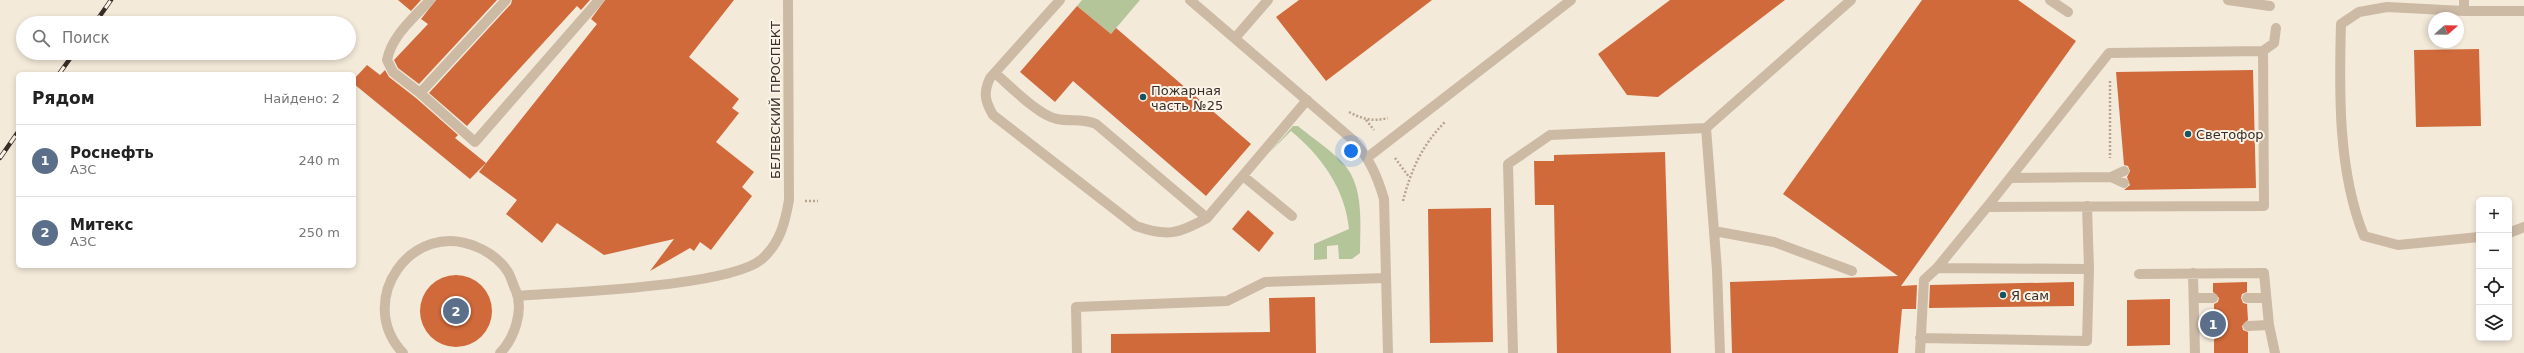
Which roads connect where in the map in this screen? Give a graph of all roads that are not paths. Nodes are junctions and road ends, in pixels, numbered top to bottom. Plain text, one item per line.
1 (430, 0) edge
2 (506, 0) edge
3 (599, 0) edge
4 (788, 0) edge
5 (1060, 0) edge
6 (1190, 0) edge
7 (1268, 0) edge
8 (1571, 0) edge
9 (1851, 0) edge
10 (2050, 0) edge
11 (2228, 0) edge
12 (2464, 0) edge
13 (2270, 6) dead end
14 (2464, 11) junction
15 (2524, 11) edge
16 (2068, 12) dead end
17 (2276, 28) dead end
18 (1235, 38) junction
19 (2264, 51) junction
20 (995, 73) junction
21 (420, 93) junction
22 (1307, 100) junction
23 (1706, 128) junction
24 (1368, 157) junction
25 (2124, 171) dead end
26 (1244, 176) junction
27 (2111, 177) junction
28 (2010, 178) junction
29 (2124, 183) dead end
30 (1987, 206) junction
31 (2087, 206) junction
32 (1292, 216) dead end
33 (1207, 218) junction
34 (2524, 228) edge
35 (1714, 231) junction
36 (2512, 232) edge
37 (2476, 237) edge
38 (1937, 268) junction
39 (2089, 269) junction
40 (1852, 272) dead end
41 (2139, 274) dead end
42 (2194, 274) junction
43 (1386, 278) junction
44 (518, 296) junction
45 (2194, 298) junction
46 (2214, 298) dead end
47 (2247, 298) dead end
48 (2266, 298) junction
49 (2269, 325) junction
50 (2214, 326) dead end
51 (2248, 326) dead end
52 (2195, 327) junction
53 (1920, 338) junction
54 (1513, 352) edge
55 (403, 353) edge
56 (500, 353) edge
57 (1077, 353) edge
58 (1388, 353) edge
59 (1720, 353) edge
60 (1920, 353) edge
61 (2196, 353) edge
62 (2275, 353) edge

1 - 21 street
2 - 21 street
3 - 21 street
4 - 44 street, БЕЛЕВСКИЙ ПРОСПЕКТ
5 - 20 street
6 - 18 street
7 - 18 street
8 - 24 street
9 - 23 street
10 - 16 street
11 - 13 street
12 - 14 street
14 - 15 street
14 - 37 street
17 - 19 street
18 - 22 street
19 - 28 street
19 - 31 street
20 - 33 street
20 - 33 street
22 - 24 street
22 - 26 street
23 - 35 street
23 - 54 street
24 - 43 street
25 - 27 street
26 - 32 street
26 - 33 street
27 - 28 street
27 - 29 street
28 - 30 street
30 - 31 street
30 - 38 street
31 - 39 street
34 - 36 street
35 - 40 street
35 - 59 street
38 - 39 street
38 - 53 street
39 - 53 street
41 - 42 street
42 - 45 street
42 - 48 street
43 - 57 street
43 - 58 street
44 - 55 street
44 - 56 street
45 - 46 street
45 - 52 street
47 - 48 street
48 - 49 street
49 - 51 street
49 - 62 street
50 - 52 street
52 - 61 street
53 - 60 street

